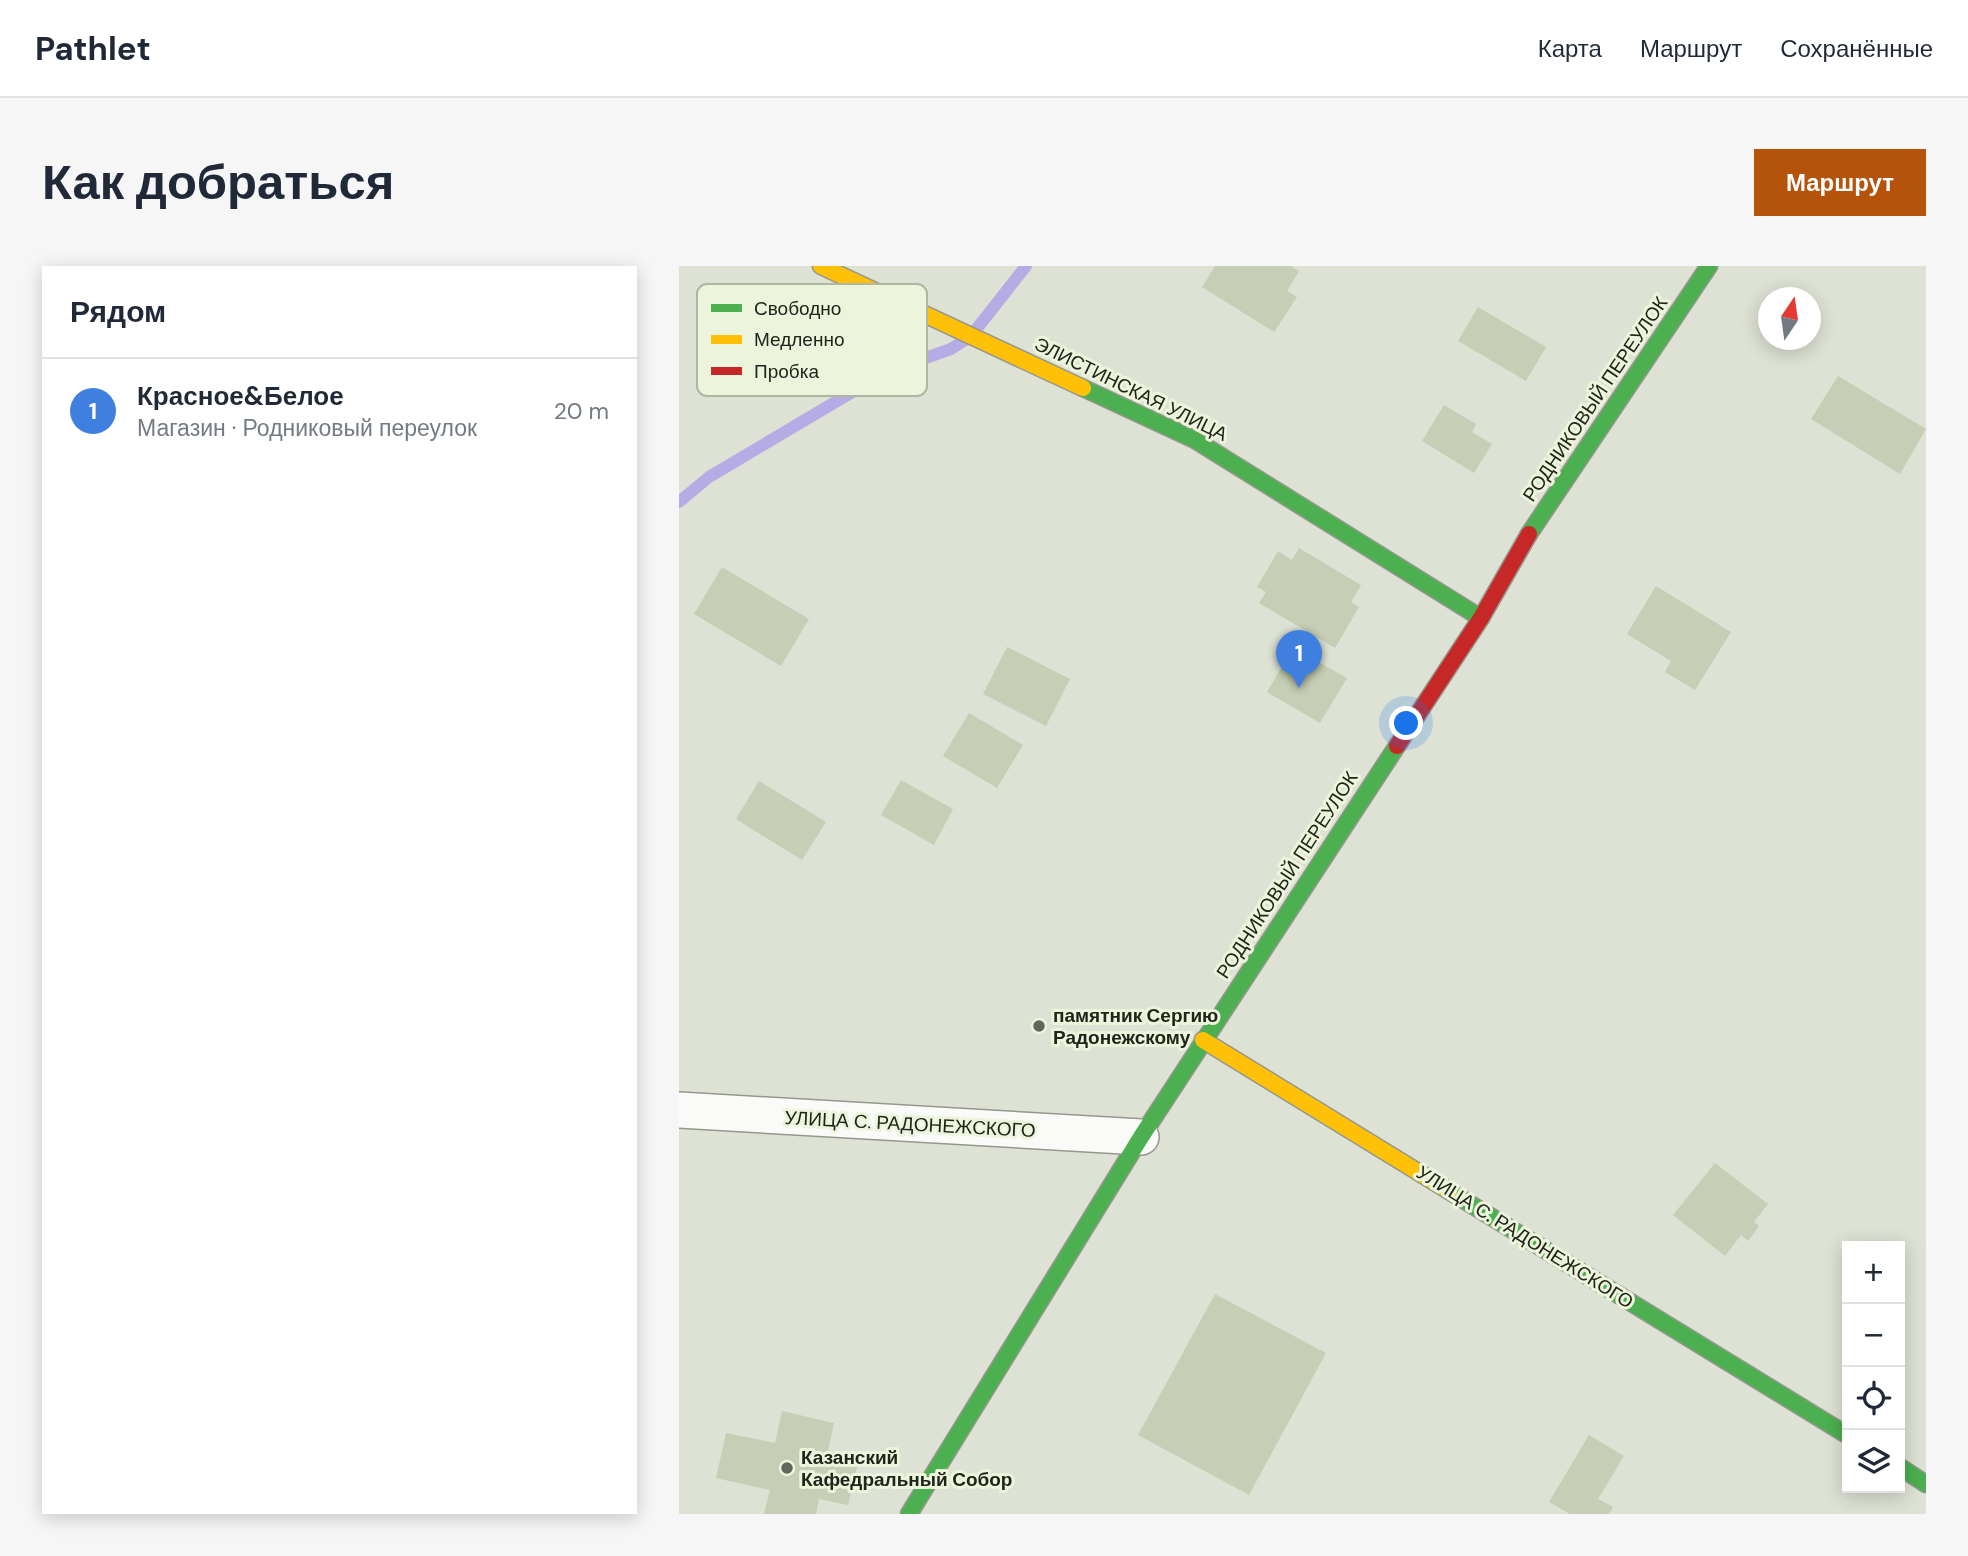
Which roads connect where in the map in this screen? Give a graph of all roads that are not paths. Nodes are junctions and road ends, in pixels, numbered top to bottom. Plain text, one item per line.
1 (821, 266) edge
2 (1709, 266) edge
3 (860, 284) edge
4 (927, 315) edge
5 (1481, 618) junction
6 (1203, 1040) junction
7 (679, 1110) edge
8 (1141, 1138) junction
9 (1842, 1432) edge
10 (1905, 1470) edge
11 (1926, 1484) edge
12 (909, 1514) edge

1 - 3 street, ЭЛИСТИНСКАЯ УЛИЦА
2 - 5 street, РОДНИКОВЫЙ ПЕРЕУЛОК
4 - 5 street, ЭЛИСТИНСКАЯ УЛИЦА
5 - 6 street, РОДНИКОВЫЙ ПЕРЕУЛОК
6 - 8 street, РОДНИКОВЫЙ ПЕРЕУЛОК
6 - 9 street, УЛИЦА С. РАДОНЕЖСКОГО
7 - 8 street, УЛИЦА С. РАДОНЕЖСКОГО
8 - 12 street, РОДНИКОВЫЙ ПЕРЕУЛОК
10 - 11 street

